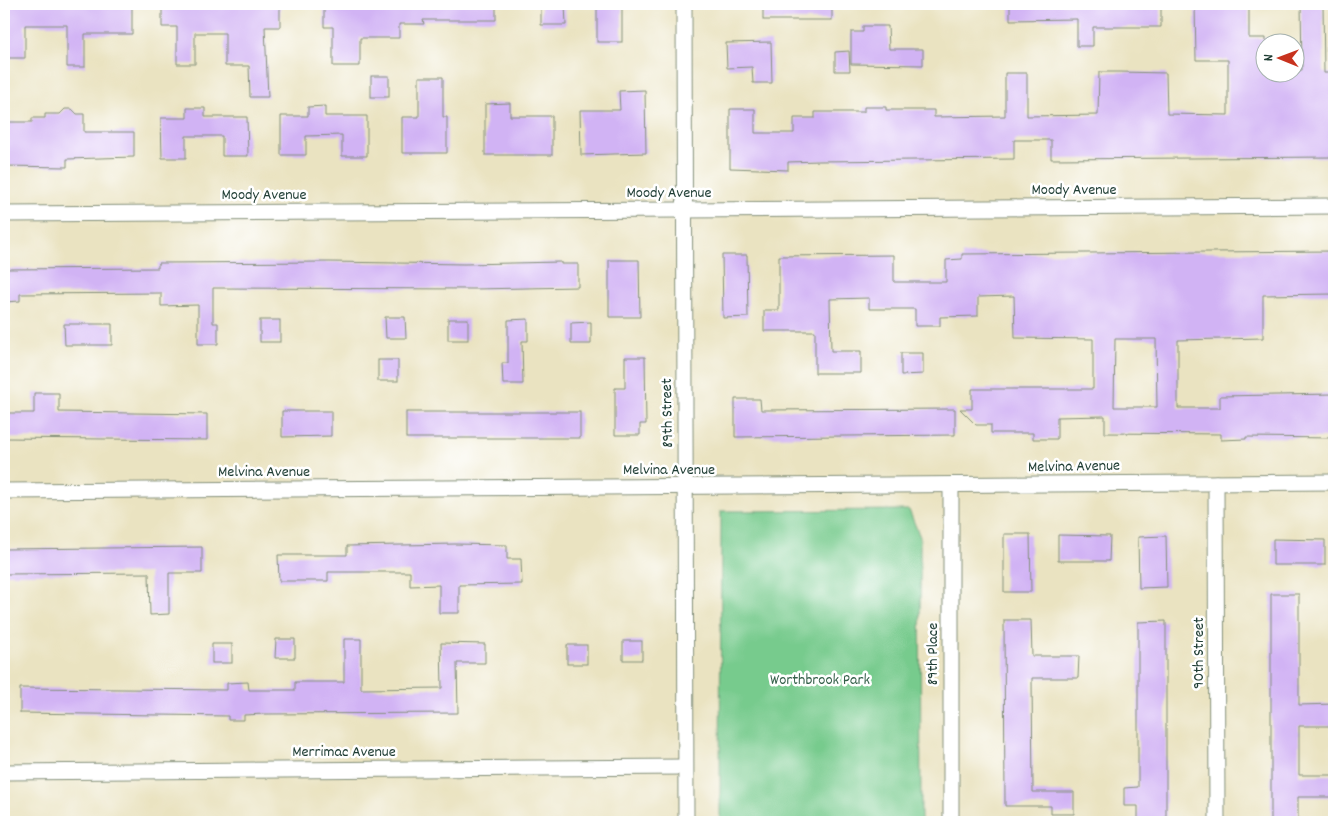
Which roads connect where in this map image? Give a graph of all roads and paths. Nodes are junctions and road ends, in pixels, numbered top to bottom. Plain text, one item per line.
1 (684, 4) edge
2 (1334, 206) edge
3 (684, 210) junction
4 (4, 214) edge
5 (1334, 482) edge
6 (1216, 483) junction
7 (951, 486) junction
8 (686, 487) junction
9 (4, 491) edge
10 (685, 767) junction
11 (4, 772) edge
12 (686, 822) edge
13 (951, 822) edge
14 (1217, 822) edge

1 - 3 street, 89th Street
2 - 3 street, Moody Avenue
3 - 4 street, Moody Avenue
3 - 8 street, 89th Street
5 - 6 street, Melvina Avenue
6 - 7 street, Melvina Avenue
6 - 14 street, 90th Street
7 - 8 street, Melvina Avenue
7 - 13 street, 89th Place
8 - 9 street, Melvina Avenue
8 - 10 street, 89th Street
10 - 11 street, Merrimac Avenue
10 - 12 street, 89th Street

